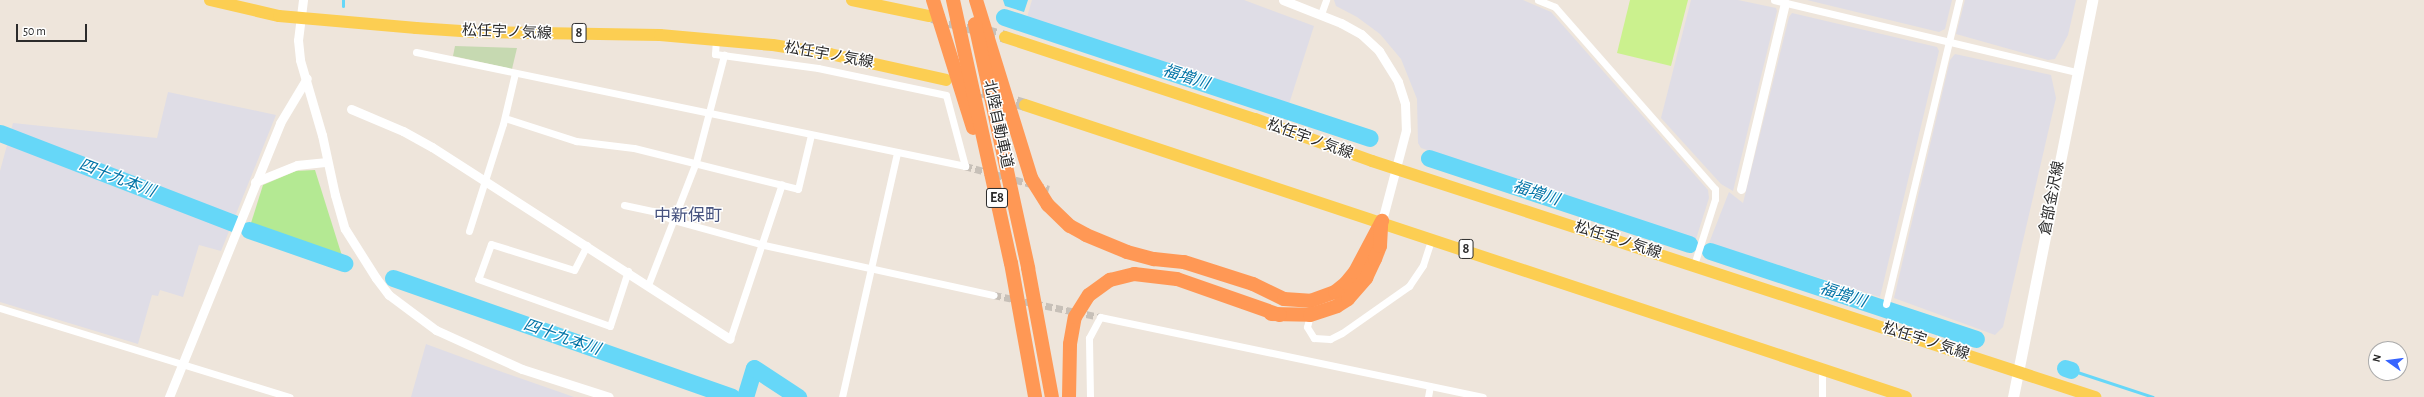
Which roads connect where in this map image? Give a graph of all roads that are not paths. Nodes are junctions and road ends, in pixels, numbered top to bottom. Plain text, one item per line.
1 (210, 0) edge
2 (303, 0) edge
3 (852, 0) edge
4 (933, 0) edge
5 (953, 0) edge
6 (969, 0) edge
7 (976, 0) edge
8 (1283, 0) edge
9 (1326, 0) edge
10 (1538, 0) edge
11 (1774, 0) edge
12 (1959, 0) edge
13 (2092, 0) edge
14 (1785, 1) edge
15 (1321, 14) junction
16 (929, 16) tunnel mouth
17 (300, 18) junction
18 (1005, 37) tunnel mouth
19 (716, 39) junction
20 (1949, 43) junction
21 (416, 52) dead end
22 (724, 55) junction
23 (2077, 72) junction
24 (515, 73) junction
25 (306, 78) junction
26 (946, 80) dead end
27 (1025, 105) tunnel mouth
28 (351, 109) dead end
29 (710, 114) junction
30 (505, 118) junction
31 (811, 135) junction
32 (896, 153) junction
33 (327, 162) junction
34 (696, 162) junction
35 (1398, 168) junction
36 (486, 181) junction
37 (255, 182) junction
38 (782, 184) junction
39 (1740, 189) dead end
40 (624, 205) dead end
41 (673, 220) junction
42 (1382, 221) junction
43 (469, 231) dead end
44 (1432, 238) junction
45 (587, 245) junction
46 (764, 245) junction
47 (1011, 263) junction
48 (1694, 265) junction
49 (872, 270) junction
50 (628, 271) junction
51 (648, 285) junction
52 (994, 295) tunnel mouth
53 (1886, 304) dead end
54 (0, 308) edge
55 (1310, 315) junction
56 (730, 339) joint
57 (182, 364) junction
58 (1822, 369) junction
59 (2018, 371) junction
60 (1430, 386) junction
61 (169, 397) edge
62 (290, 397) edge
63 (609, 397) edge
64 (842, 397) edge
65 (1035, 397) edge
66 (1052, 397) edge
67 (1069, 397) edge
68 (1090, 397) edge
69 (1428, 397) edge
70 (1483, 397) edge
71 (1822, 397) edge
72 (1906, 397) edge
73 (2012, 397) edge
74 (2095, 397) edge

1 - 17 main road, 松任宇ノ気線 / 8
2 - 17 street
3 - 16 main road
4 - 47 highway
5 - 47 highway, 北陸自動車道 / E8
6 - 66 highway, 北陸自動車道 / E8
7 - 42 highway
8 - 15 street
9 - 15 street
10 - 48 street
11 - 14 street
12 - 20 street
13 - 23 main road, 倉部金沢線
14 - 20 street
14 - 39 street
15 - 35 street
17 - 19 main road, 松任宇ノ気線 / 8
17 - 25 street
18 - 35 main road, 松任宇ノ気線
19 - 22 street
19 - 26 main road, 松任宇ノ気線 / 8
20 - 23 street
20 - 53 street
21 - 24 street
22 - 29 street
22 - 32 street
23 - 59 main road, 倉部金沢線
24 - 29 street
24 - 30 street
25 - 33 street
25 - 37 street
27 - 42 main road, 8
28 - 36 street
29 - 31 street
29 - 34 street
30 - 34 street
30 - 36 street
31 - 32 street
31 - 38 street
32 - 49 street
33 - 37 street
33 - 63 street
34 - 38 street
34 - 41 street
35 - 42 street
35 - 48 main road, 松任宇ノ気線
36 - 43 street
36 - 45 street
37 - 57 street
38 - 46 street
40 - 41 street
41 - 46 street
41 - 51 street
42 - 44 main road, 8
42 - 55 highway
44 - 55 street
44 - 58 main road, 8
45 - 50 street
45 - 50 street
46 - 49 street
46 - 56 street
47 - 65 highway, 北陸自動車道 / E8
48 - 59 main road, 松任宇ノ気線
49 - 52 street
49 - 64 street
50 - 51 street
51 - 56 street
54 - 57 street
55 - 67 highway
57 - 61 street
57 - 62 street
58 - 71 street
58 - 72 main road, 8
59 - 73 main road, 倉部金沢線
59 - 74 main road, 松任宇ノ気線
60 - 68 street
60 - 69 street
60 - 70 street

